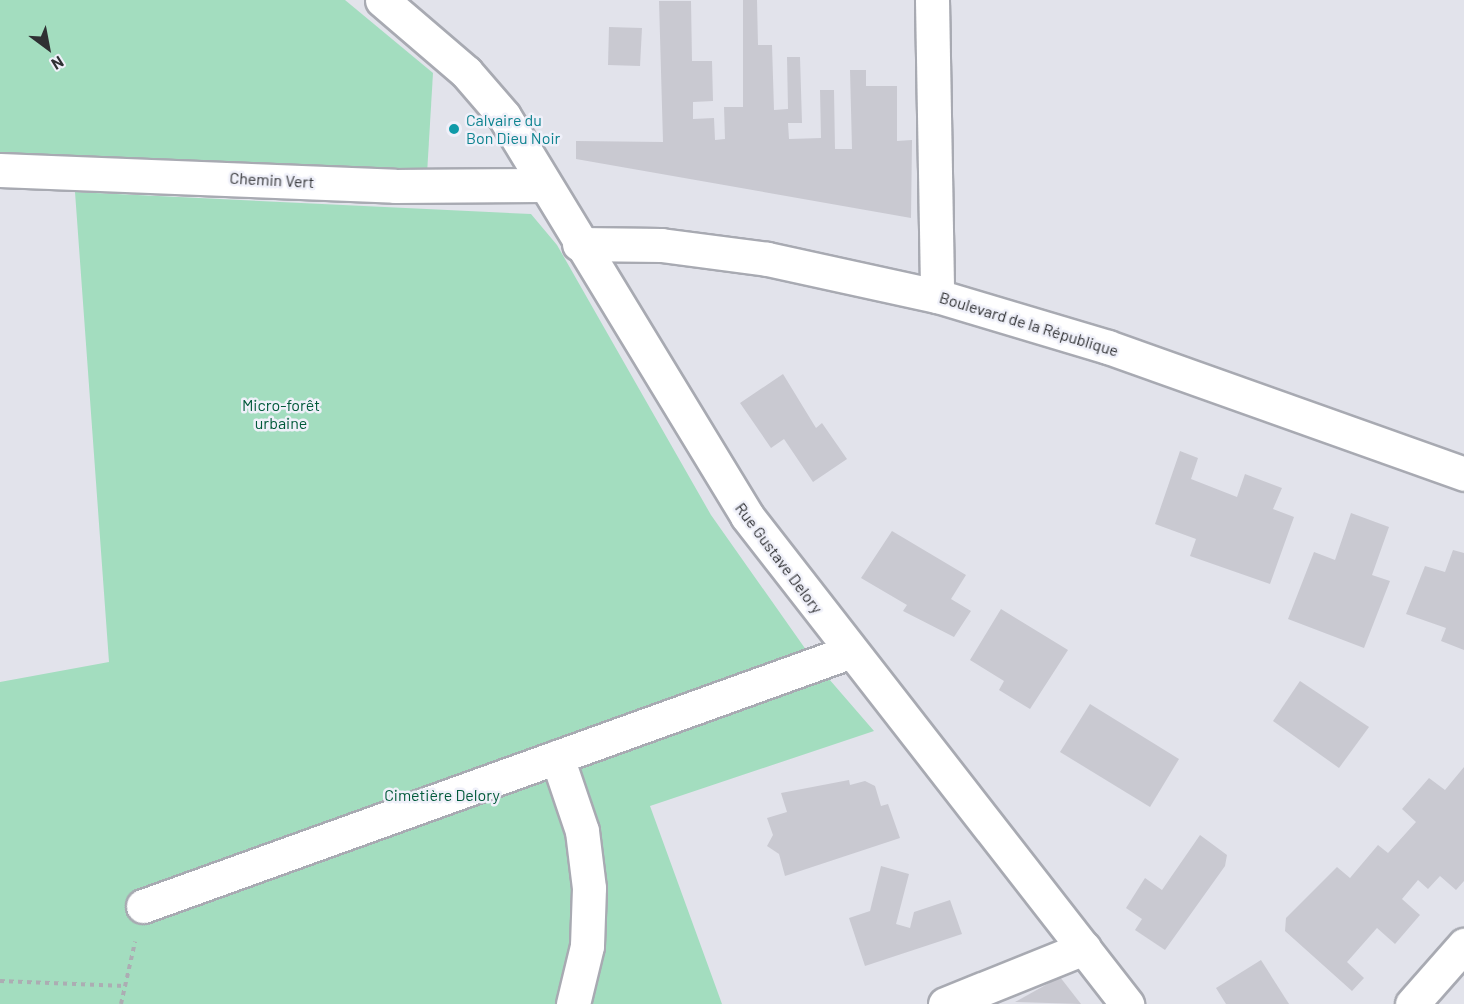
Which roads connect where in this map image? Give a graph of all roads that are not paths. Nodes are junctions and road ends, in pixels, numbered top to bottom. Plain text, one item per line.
1 (932, 0) edge
2 (396, 4) edge
3 (0, 170) edge
4 (545, 185) junction
5 (579, 243) junction
6 (937, 296) junction
7 (1464, 474) edge
8 (849, 652) junction
9 (557, 757) junction
10 (143, 906) road end
11 (1464, 945) edge
12 (1084, 948) junction
13 (573, 1004) edge
14 (945, 1004) edge
15 (1127, 1004) edge
16 (1412, 1004) edge

1 - 6 street
2 - 4 street, Rue Gustave Delory
3 - 4 street, Chemin Vert
4 - 5 street, Rue Gustave Delory
5 - 6 street, Boulevard de la République
5 - 8 street, Rue Gustave Delory
6 - 7 street, Boulevard de la République
8 - 9 street
8 - 12 street, Rue Gustave Delory
9 - 10 street
9 - 13 street
11 - 16 street
12 - 14 street
12 - 15 street, Rue Gustave Delory

